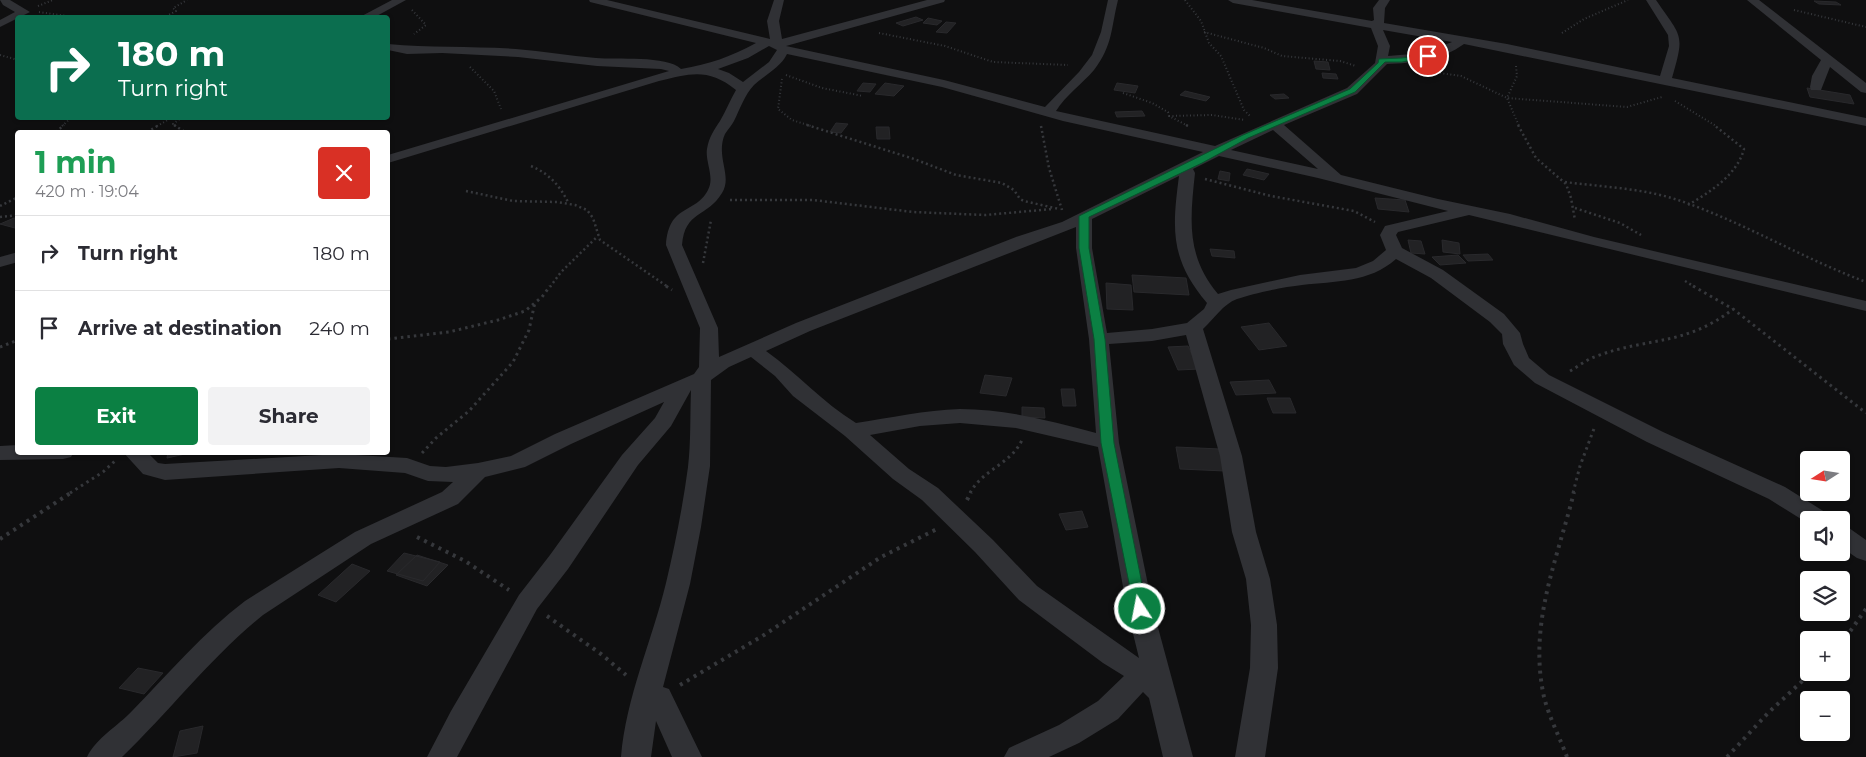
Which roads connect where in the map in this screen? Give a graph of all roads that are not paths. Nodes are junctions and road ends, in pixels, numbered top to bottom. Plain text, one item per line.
1 (5, 0) edge
2 (594, 0) edge
3 (779, 0) edge
4 (940, 0) edge
5 (1113, 0) edge
6 (1233, 0) edge
7 (1651, 0) edge
8 (399, 1) edge
9 (1383, 1) edge
10 (1756, 2) edge
11 (18, 15) edge
12 (369, 15) edge
13 (15, 16) edge
14 (0, 24) edge
15 (1378, 31) junction
16 (1462, 40) junction
17 (776, 46) junction
18 (390, 47) edge
19 (1827, 60) junction
20 (1378, 65) junction
21 (698, 71) junction
22 (1844, 73) junction
23 (679, 74) junction
24 (1665, 79) junction
25 (1866, 82) edge
26 (1816, 87) dead end
27 (1866, 89) edge
28 (744, 90) junction
29 (1048, 113) junction
30 (1866, 122) edge
31 (1266, 124) junction
32 (1216, 151) junction
33 (390, 158) edge
34 (1186, 170) junction
35 (1342, 181) junction
36 (1470, 211) junction
37 (1072, 217) junction
38 (1391, 243) junction
39 (15, 259) edge
40 (0, 262) edge
41 (1216, 303) junction
42 (1866, 306) edge
43 (1192, 328) junction
44 (1100, 339) junction
45 (753, 350) junction
46 (696, 380) junction
47 (853, 431) junction
48 (1108, 443) junction
49 (0, 453) edge
50 (15, 453) edge
51 (125, 456) edge
52 (478, 471) junction
53 (1806, 511) edge
54 (1850, 540) edge
55 (1866, 552) edge
56 (1143, 674) junction
57 (1163, 694) junction
58 (653, 695) junction
59 (1035, 754) edge
60 (102, 757) edge
61 (442, 757) edge
62 (636, 757) edge
63 (687, 757) edge
64 (1178, 757) edge
65 (1250, 757) edge

1 - 11 street
2 - 17 street
3 - 17 street
4 - 17 street
5 - 29 street
6 - 15 street
7 - 24 street
8 - 12 street
9 - 15 street
10 - 19 street
13 - 14 street
15 - 16 street
15 - 20 street
16 - 20 street
16 - 24 street
17 - 21 street
17 - 28 street
17 - 29 street
18 - 23 street
19 - 22 street
19 - 26 street
20 - 31 street
21 - 23 street
21 - 28 street
22 - 25 street
22 - 27 street
23 - 33 street
24 - 30 street
28 - 46 street
29 - 32 street
31 - 32 street
31 - 35 street
32 - 34 street
32 - 35 street
34 - 37 street
34 - 41 street
35 - 36 street
36 - 38 street
36 - 42 street
37 - 44 street
37 - 45 street
38 - 41 street
38 - 53 street
39 - 40 street
41 - 43 street
43 - 44 street
43 - 65 street
44 - 48 street
45 - 46 street
45 - 47 street
46 - 52 street
46 - 58 street
46 - 61 street
47 - 48 street
47 - 56 street
48 - 57 street
49 - 50 street
51 - 52 street
52 - 60 street
54 - 55 street
56 - 57 street
56 - 59 street
57 - 64 street
58 - 62 street
58 - 63 street

